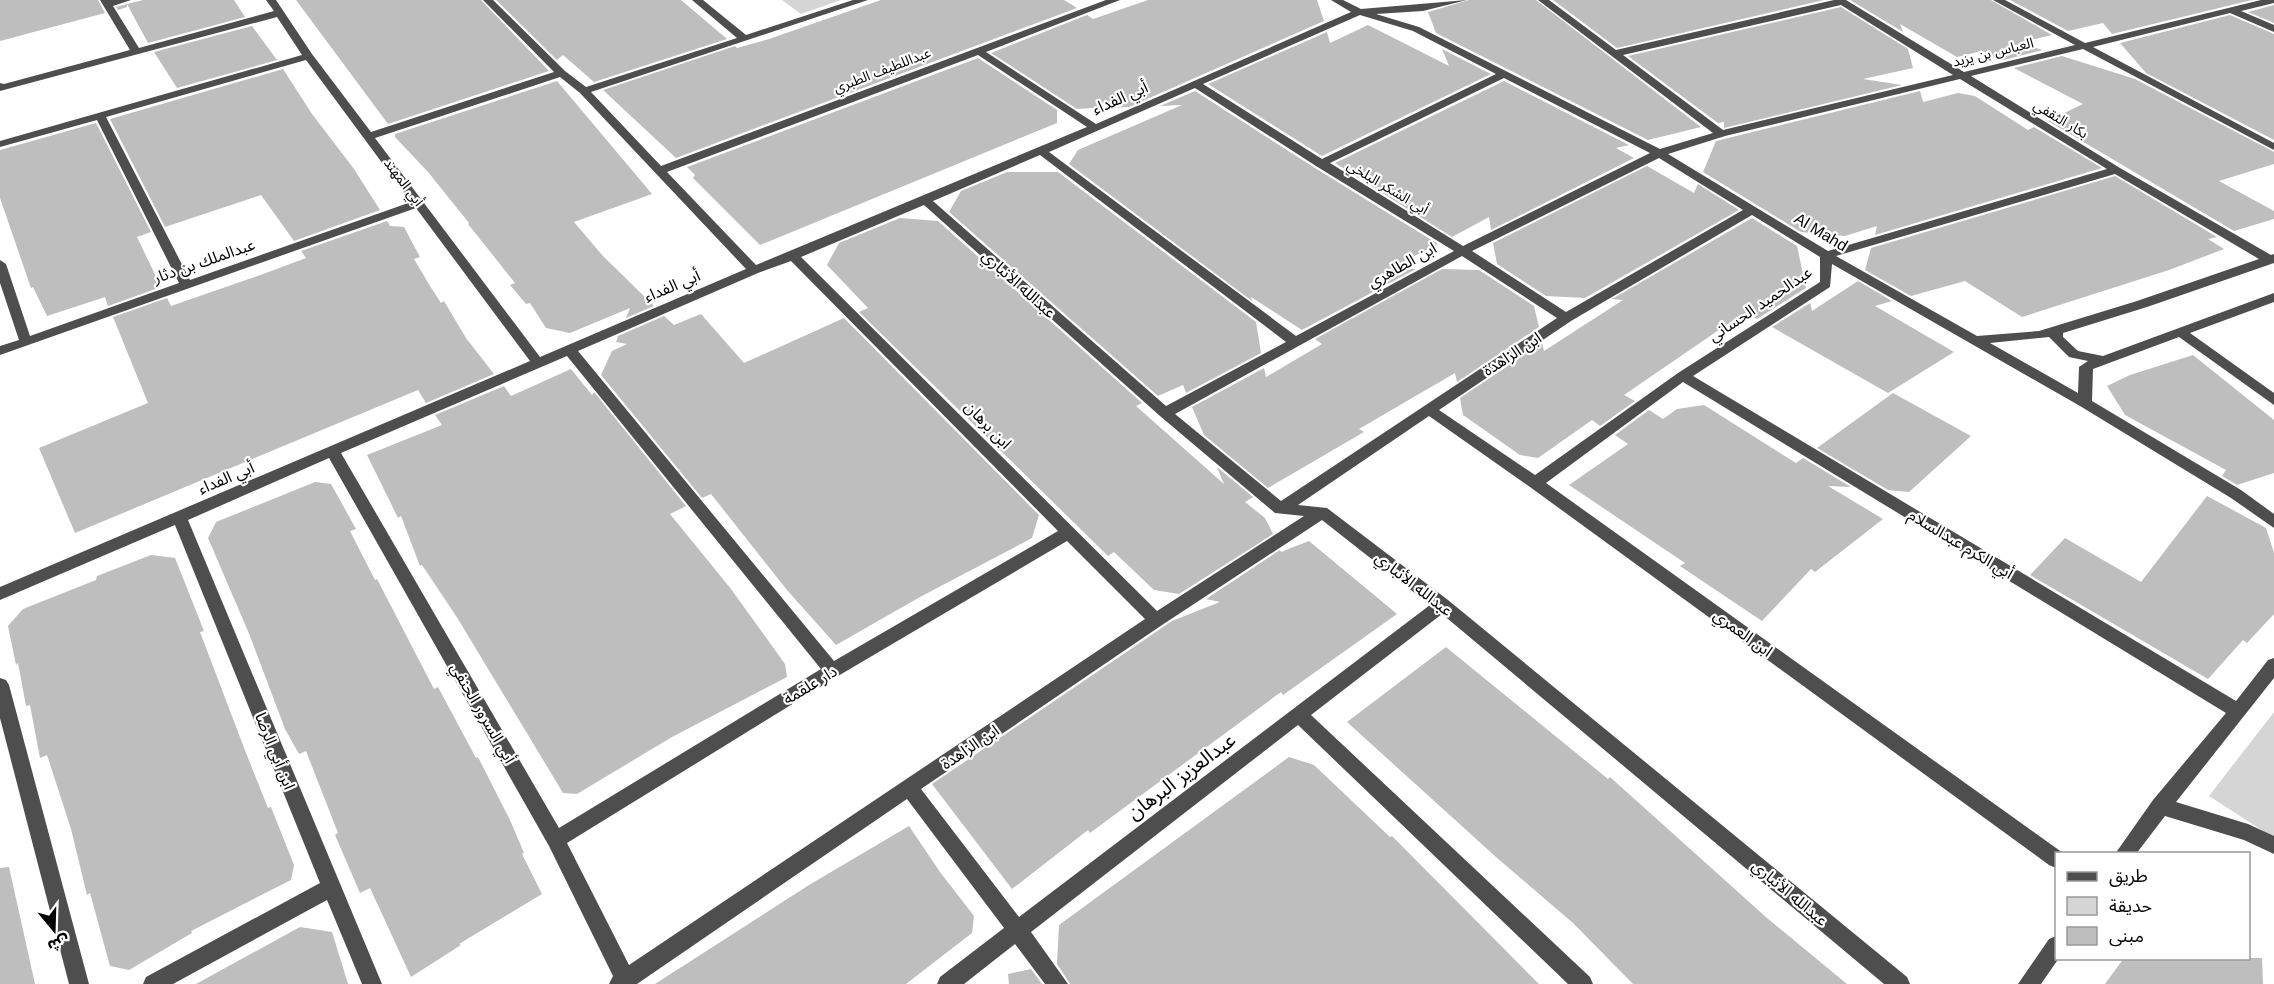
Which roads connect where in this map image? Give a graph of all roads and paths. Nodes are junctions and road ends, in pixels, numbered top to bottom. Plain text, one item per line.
1 (126, 0) edge
2 (271, 0) edge
3 (488, 0) edge
4 (697, 0) edge
5 (863, 0) edge
6 (1115, 0) edge
7 (1336, 0) edge
8 (1462, 0) edge
9 (1543, 0) edge
10 (1998, 0) edge
11 (2273, 0) edge
12 (1841, 1) edge
13 (106, 2) edge
14 (1097, 3) edge
15 (2231, 10) junction
16 (1359, 12) junction
17 (279, 13) junction
18 (2274, 29) edge
19 (745, 39) junction
20 (2082, 45) junction
21 (978, 50) junction
22 (136, 52) junction
23 (1614, 54) junction
24 (308, 56) junction
25 (561, 73) junction
26 (1504, 74) junction
27 (1962, 76) junction
28 (1194, 83) junction
29 (0, 86) edge
30 (584, 91) junction
31 (100, 115) junction
32 (1095, 128) junction
33 (1721, 134) junction
34 (369, 136) junction
35 (0, 144) edge
36 (2274, 147) edge
37 (1041, 151) junction
38 (1659, 153) junction
39 (1320, 164) junction
40 (661, 170) junction
41 (2116, 170) junction
42 (926, 200) junction
43 (419, 203) junction
44 (1751, 210) junction
45 (1464, 250) junction
46 (1826, 255) junction
47 (793, 256) junction
48 (2272, 259) edge
49 (0, 264) edge
50 (754, 270) junction
51 (186, 285) junction
52 (2274, 297) edge
53 (1566, 318) junction
54 (2056, 330) junction
55 (2180, 332) junction
56 (1975, 340) junction
57 (26, 342) junction
58 (1295, 342) junction
59 (569, 349) junction
60 (0, 351) edge
61 (2105, 360) junction
62 (538, 363) junction
63 (1683, 376) junction
64 (2274, 400) edge
65 (2085, 403) junction
66 (1428, 409) junction
67 (1165, 413) junction
68 (332, 450) junction
69 (1535, 483) junction
70 (1280, 508) junction
71 (1322, 512) junction
72 (180, 517) junction
73 (2274, 522) edge
74 (1068, 533) junction
75 (0, 594) edge
76 (1442, 605) junction
77 (1156, 620) junction
78 (2274, 665) edge
79 (832, 671) junction
80 (0, 685) edge
81 (2240, 712) junction
82 (1299, 715) junction
83 (910, 789) junction
84 (2160, 806) junction
85 (556, 840) junction
86 (2274, 845) edge
87 (2126, 852) edge
88 (2055, 858) edge
89 (331, 887) junction
90 (1016, 930) junction
91 (2055, 947) edge
92 (622, 982) edge
93 (79, 984) edge
94 (153, 984) edge
95 (372, 984) edge
96 (947, 984) edge
97 (1058, 984) edge
98 (1583, 984) edge
99 (1900, 984) edge
100 (2028, 984) edge

1 - 13 street
2 - 17 street, أبي المهند
3 - 25 street
4 - 19 street
5 - 19 street
6 - 14 street, عبداللطيف الطبري
7 - 16 street, Al Mahd
8 - 16 street
9 - 23 street
10 - 20 street
11 - 15 street, العباس بن يزيد
12 - 23 street
12 - 27 street, بكار الثقفي
13 - 22 street
14 - 21 street, عبداللطيف الطبري
15 - 18 street
15 - 20 street, العباس بن يزيد
16 - 26 street, Al Mahd
16 - 28 street, أبي الفداء
17 - 22 street
17 - 24 street, أبي المهند
19 - 30 street
20 - 27 street, العباس بن يزيد
20 - 36 street
21 - 32 street
21 - 40 street, عبداللطيف الطبري
22 - 29 street
23 - 33 street
24 - 31 street
24 - 34 street, أبي المهند
25 - 30 street
25 - 34 street
26 - 38 street, Al Mahd
26 - 39 street
27 - 33 street, العباس بن يزيد
27 - 41 street, بكار الثقفي
28 - 32 street, أبي الفداء
28 - 39 street, أبي الشكر البلخي
30 - 40 street
31 - 35 street
31 - 51 street
32 - 37 street, أبي الفداء
33 - 38 street, العباس بن يزيد
34 - 43 street, أبي المهند
37 - 42 street, أبي الفداء
37 - 58 street
38 - 44 street, Al Mahd
38 - 45 street, ابن الطاهري
39 - 45 street, أبي الشكر البلخي
40 - 50 street
41 - 46 street, عبدالحميد الحساني
41 - 48 street, بكار الثقفي
42 - 47 street, أبي الفداء
42 - 67 street, عبدالله الأنباري
43 - 51 street, عبدالملك بن دثار
43 - 62 street, أبي المهند
44 - 46 street, Al Mahd
44 - 53 street, ابن الزاهدة
45 - 53 street, أبي الشكر البلخي
45 - 58 street, ابن الطاهري
46 - 56 street, Al Mahd
46 - 63 street, عبدالحميد الحساني
47 - 50 street, أبي الفداء
47 - 74 street, ابن برهان
48 - 54 street
49 - 57 street
50 - 59 street, أبي الفداء
51 - 57 street, عبدالملك بن دثار
52 - 55 street
53 - 66 street, ابن الزاهدة
54 - 56 street
54 - 61 street
55 - 61 street
55 - 64 street
56 - 65 street, Al Mahd
57 - 60 street, عبدالملك بن دثار
58 - 67 street, ابن الطاهري
59 - 62 street, أبي الفداء
59 - 79 street
61 - 65 street
62 - 68 street, أبي الفداء
63 - 69 street, عبدالحميد الحساني
63 - 81 street, أبي الكرم عبدالسلام
65 - 73 street, Al Mahd
66 - 69 street, ابن العمري
66 - 70 street, ابن الزاهدة
67 - 70 street, عبدالله الأنباري
68 - 72 street, أبي الفداء
68 - 85 street, أبي السرور الحنفي
69 - 88 street, ابن العمري
70 - 71 street
71 - 76 street, عبدالله الأنباري
71 - 77 street, ابن الزاهدة
72 - 75 street, أبي الفداء
72 - 89 street, ابن أبي الرضا
74 - 77 street, ابن برهان
74 - 79 street, دار علقمة
76 - 82 street, عبدالعزيز البرهان
76 - 99 street, عبدالله الأنباري
77 - 83 street, ابن الزاهدة
78 - 81 street
79 - 85 street, دار علقمة
80 - 93 street
81 - 84 street
82 - 90 street, عبدالعزيز البرهان
82 - 98 street
83 - 90 street
83 - 92 street, ابن الزاهدة
84 - 86 street
84 - 87 street
85 - 92 street, أبي السرور الحنفي
89 - 94 street
89 - 95 street, ابن أبي الرضا
90 - 96 street, عبدالعزيز البرهان
90 - 97 street
91 - 100 street

